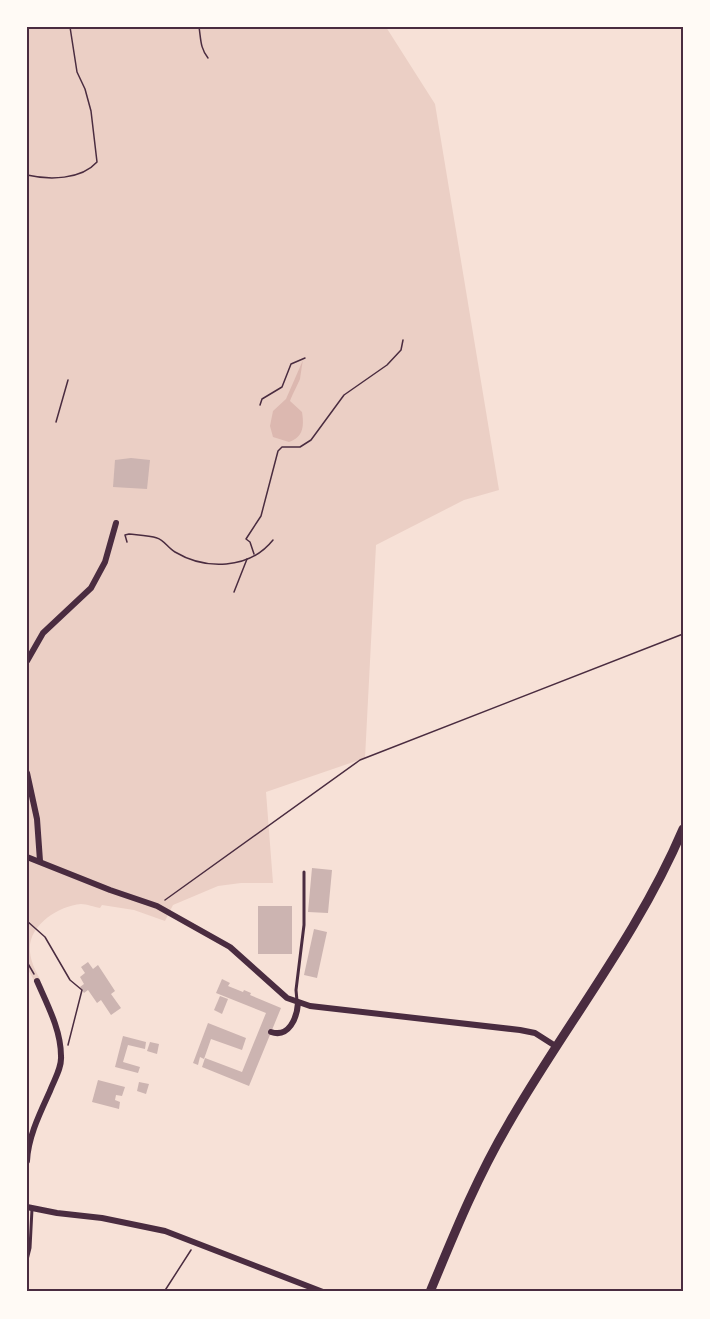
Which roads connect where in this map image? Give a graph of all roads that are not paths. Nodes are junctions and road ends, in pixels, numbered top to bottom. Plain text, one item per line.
1 (116, 523) dead end
2 (27, 661) edge
3 (27, 773) edge
4 (683, 829) edge
5 (27, 857) edge
6 (40, 861) junction
7 (304, 872) dead end
8 (38, 981) road end
9 (298, 1003) junction
10 (271, 1032) dead end
11 (557, 1047) junction
12 (27, 1161) edge
13 (29, 1208) edge
14 (27, 1260) edge
15 (323, 1292) edge
16 (430, 1292) edge

1 - 2 street
3 - 6 street
4 - 11 main road
5 - 6 street
6 - 9 street
7 - 9 lane
8 - 12 street
9 - 10 street
9 - 11 street
11 - 16 main road
13 - 14 lane
13 - 15 street

